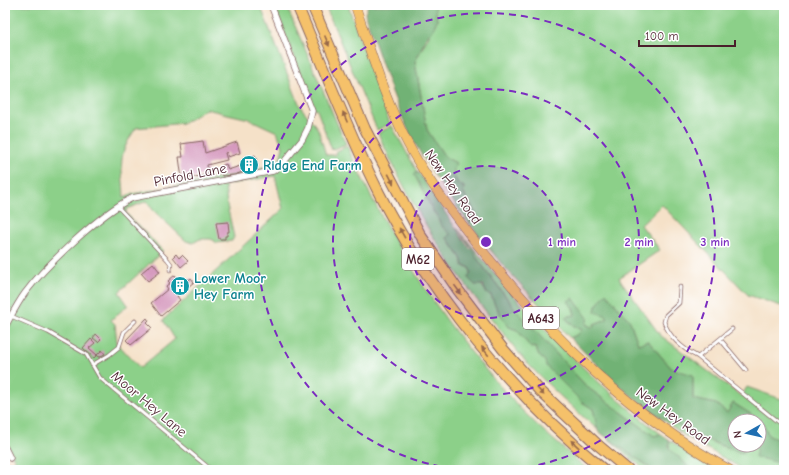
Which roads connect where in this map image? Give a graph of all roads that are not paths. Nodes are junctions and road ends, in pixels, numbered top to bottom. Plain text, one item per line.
1 (271, 5) edge
2 (297, 5) edge
3 (312, 5) edge
4 (357, 7) edge
5 (117, 206) junction
6 (170, 270) dead end
7 (680, 287) dead end
8 (12, 316) junction
9 (135, 321) dead end
10 (5, 328) edge
11 (732, 329) dead end
12 (720, 339) junction
13 (698, 357) junction
14 (92, 365) junction
15 (746, 370) dead end
16 (784, 427) edge
17 (5, 448) edge
18 (10, 458) dead end
19 (215, 470) edge
20 (604, 470) edge
21 (628, 470) edge
22 (730, 470) edge

1 - 5 street, Pinfold Lane
20 -> 2 highway, M62
3 -> 21 highway, M62
4 - 22 main road, New Hey Road / A643
5 - 6 lane
5 - 8 street, Pinfold Lane
7 - 13 lane
8 - 10 street, Pinfold Lane
8 - 14 lane, Moor Hey Lane
9 - 14 lane
11 - 12 lane
12 - 13 lane
12 - 15 lane
13 - 16 lane
14 - 19 lane, Moor Hey Lane
17 - 18 street

